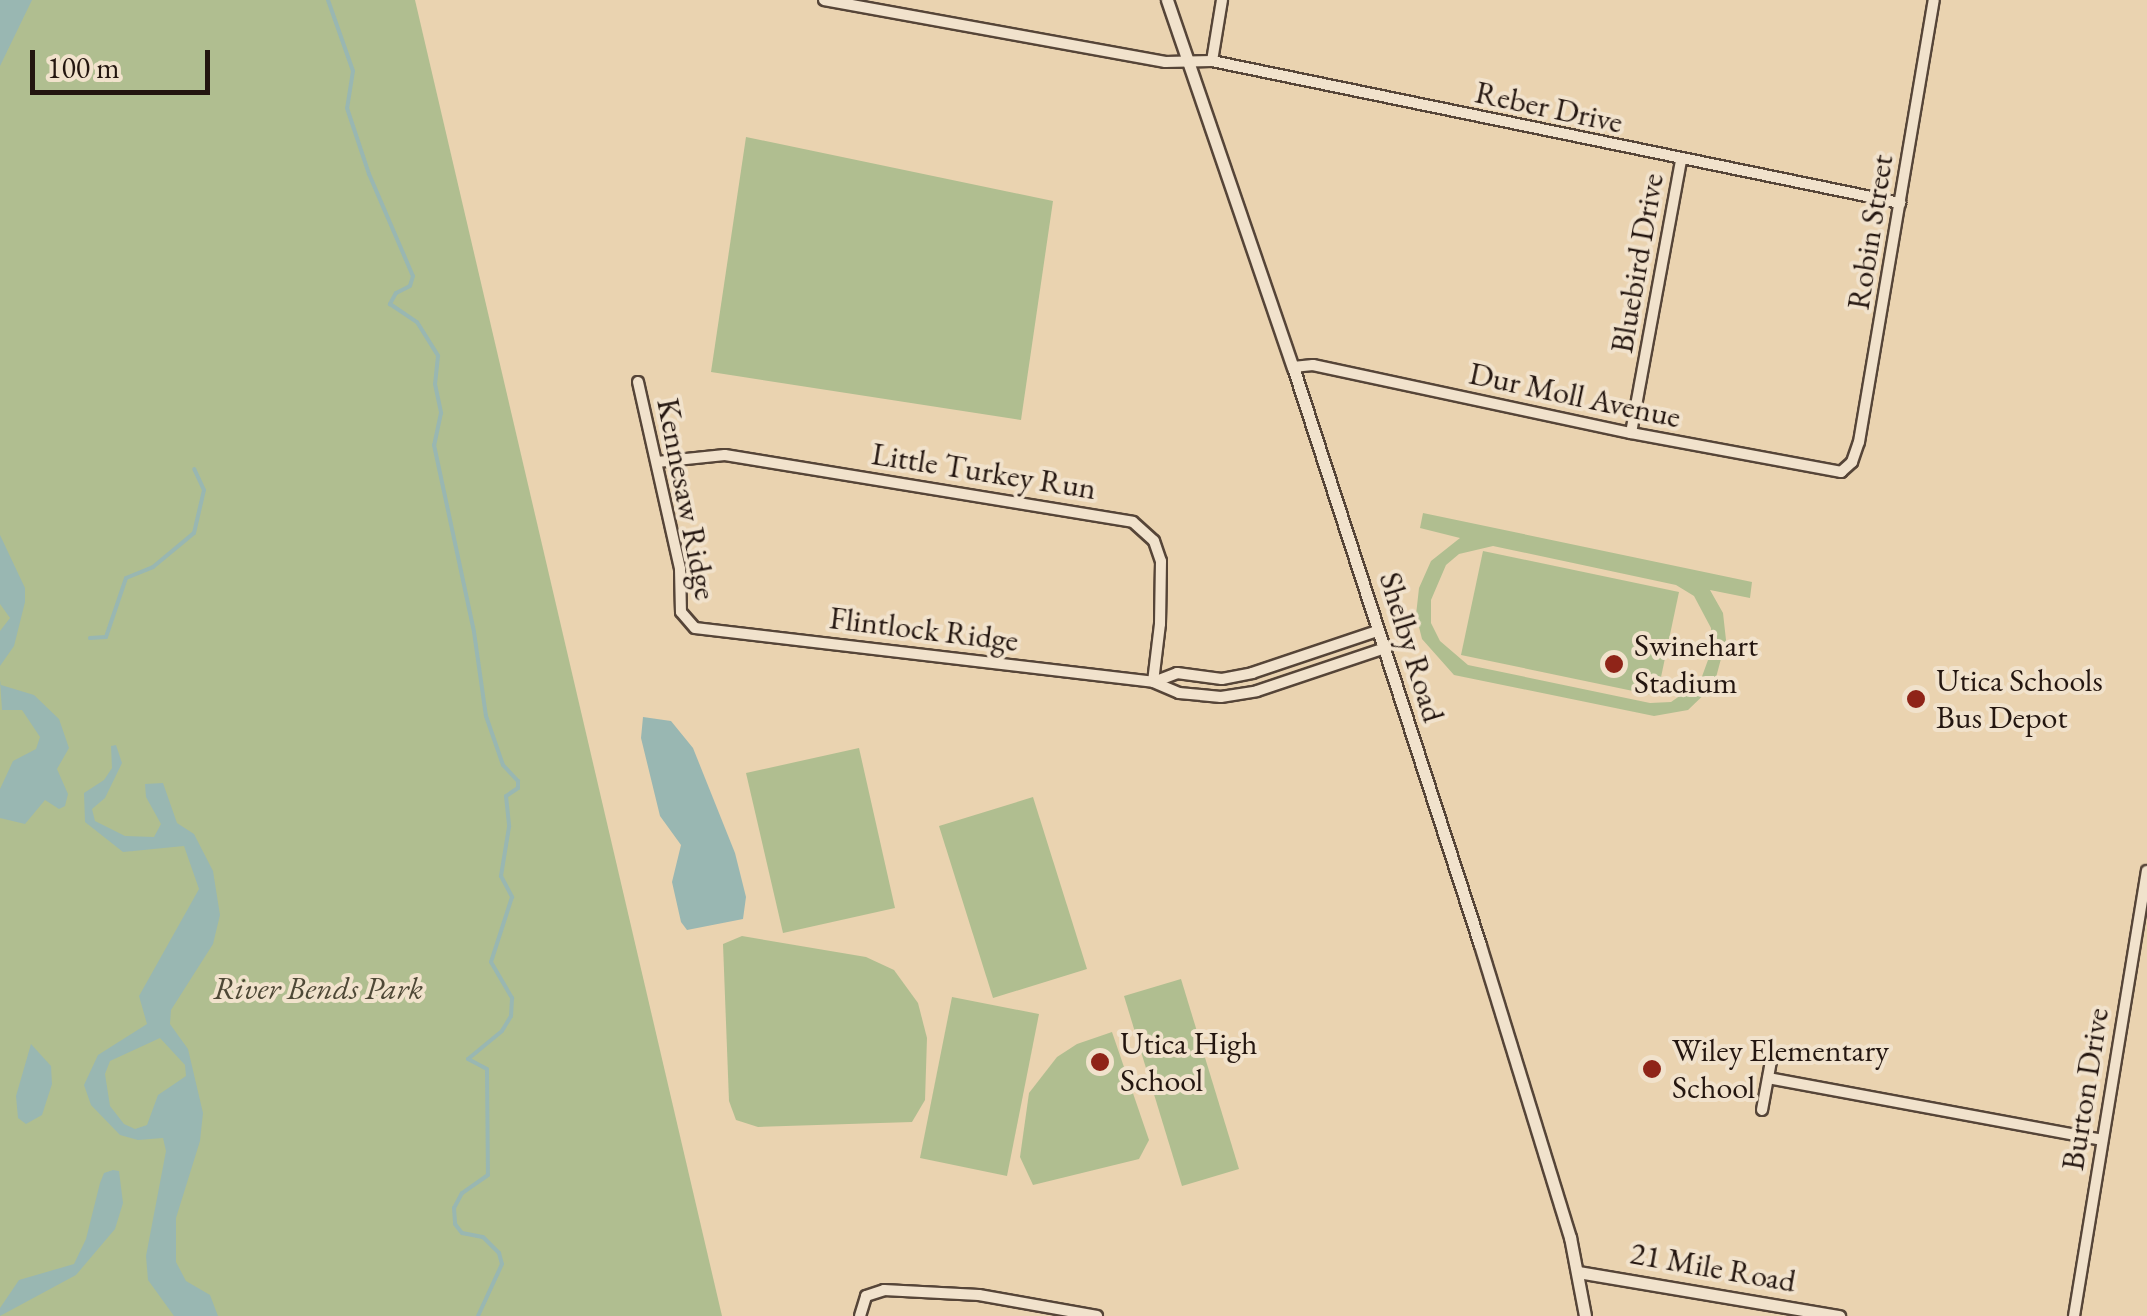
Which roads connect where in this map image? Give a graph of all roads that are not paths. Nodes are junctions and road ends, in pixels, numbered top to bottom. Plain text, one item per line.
1 (824, 0) edge
2 (1167, 0) edge
3 (1222, 0) edge
4 (1934, 0) edge
5 (1212, 61) junction
6 (1188, 62) junction
7 (1680, 160) junction
8 (1900, 203) junction
9 (1293, 368) junction
10 (638, 382) dead end
11 (1632, 433) junction
12 (657, 462) junction
13 (1846, 468) joint
14 (689, 625) joint
15 (1377, 631) junction
16 (1382, 649) junction
17 (1260, 670) junction
18 (1153, 682) junction
19 (1265, 688) junction
20 (2147, 871) edge
21 (1771, 1061) dead end
22 (1768, 1078) junction
23 (1762, 1110) dead end
24 (2102, 1140) junction
25 (1578, 1272) junction
26 (860, 1316) edge
27 (1097, 1316) edge
28 (1585, 1316) edge
29 (1840, 1316) edge
30 (2074, 1316) edge

1 - 6 street, Reber Drive
2 - 6 street, Shelby Road
3 - 5 street
4 - 8 street, Robin Street
5 - 6 street, Reber Drive
5 - 7 street, Reber Drive
6 - 9 street, Shelby Road
7 - 8 street, Reber Drive
7 - 11 street, Bluebird Drive
8 - 13 street, Robin Street
9 - 11 street, Dur Moll Avenue
9 - 15 street, Shelby Road
10 - 12 street, Kennesaw Ridge
11 - 13 street, Dur Moll Avenue
12 - 14 street, Kennesaw Ridge
12 - 18 street, Little Turkey Run
14 - 18 street, Flintlock Ridge
15 - 16 street, Shelby Road
15 - 17 street, Flintlock Ridge
16 - 19 street, Flintlock Ridge
16 - 25 street, Shelby Road
17 - 18 street, Flintlock Ridge
17 - 19 street
18 - 19 street, Flintlock Ridge
20 - 24 street, Burton Drive
21 - 22 street
22 - 23 street
22 - 24 street
24 - 30 street, Burton Drive
25 - 28 street, Shelby Road
25 - 29 street, 21 Mile Road
26 - 27 street

